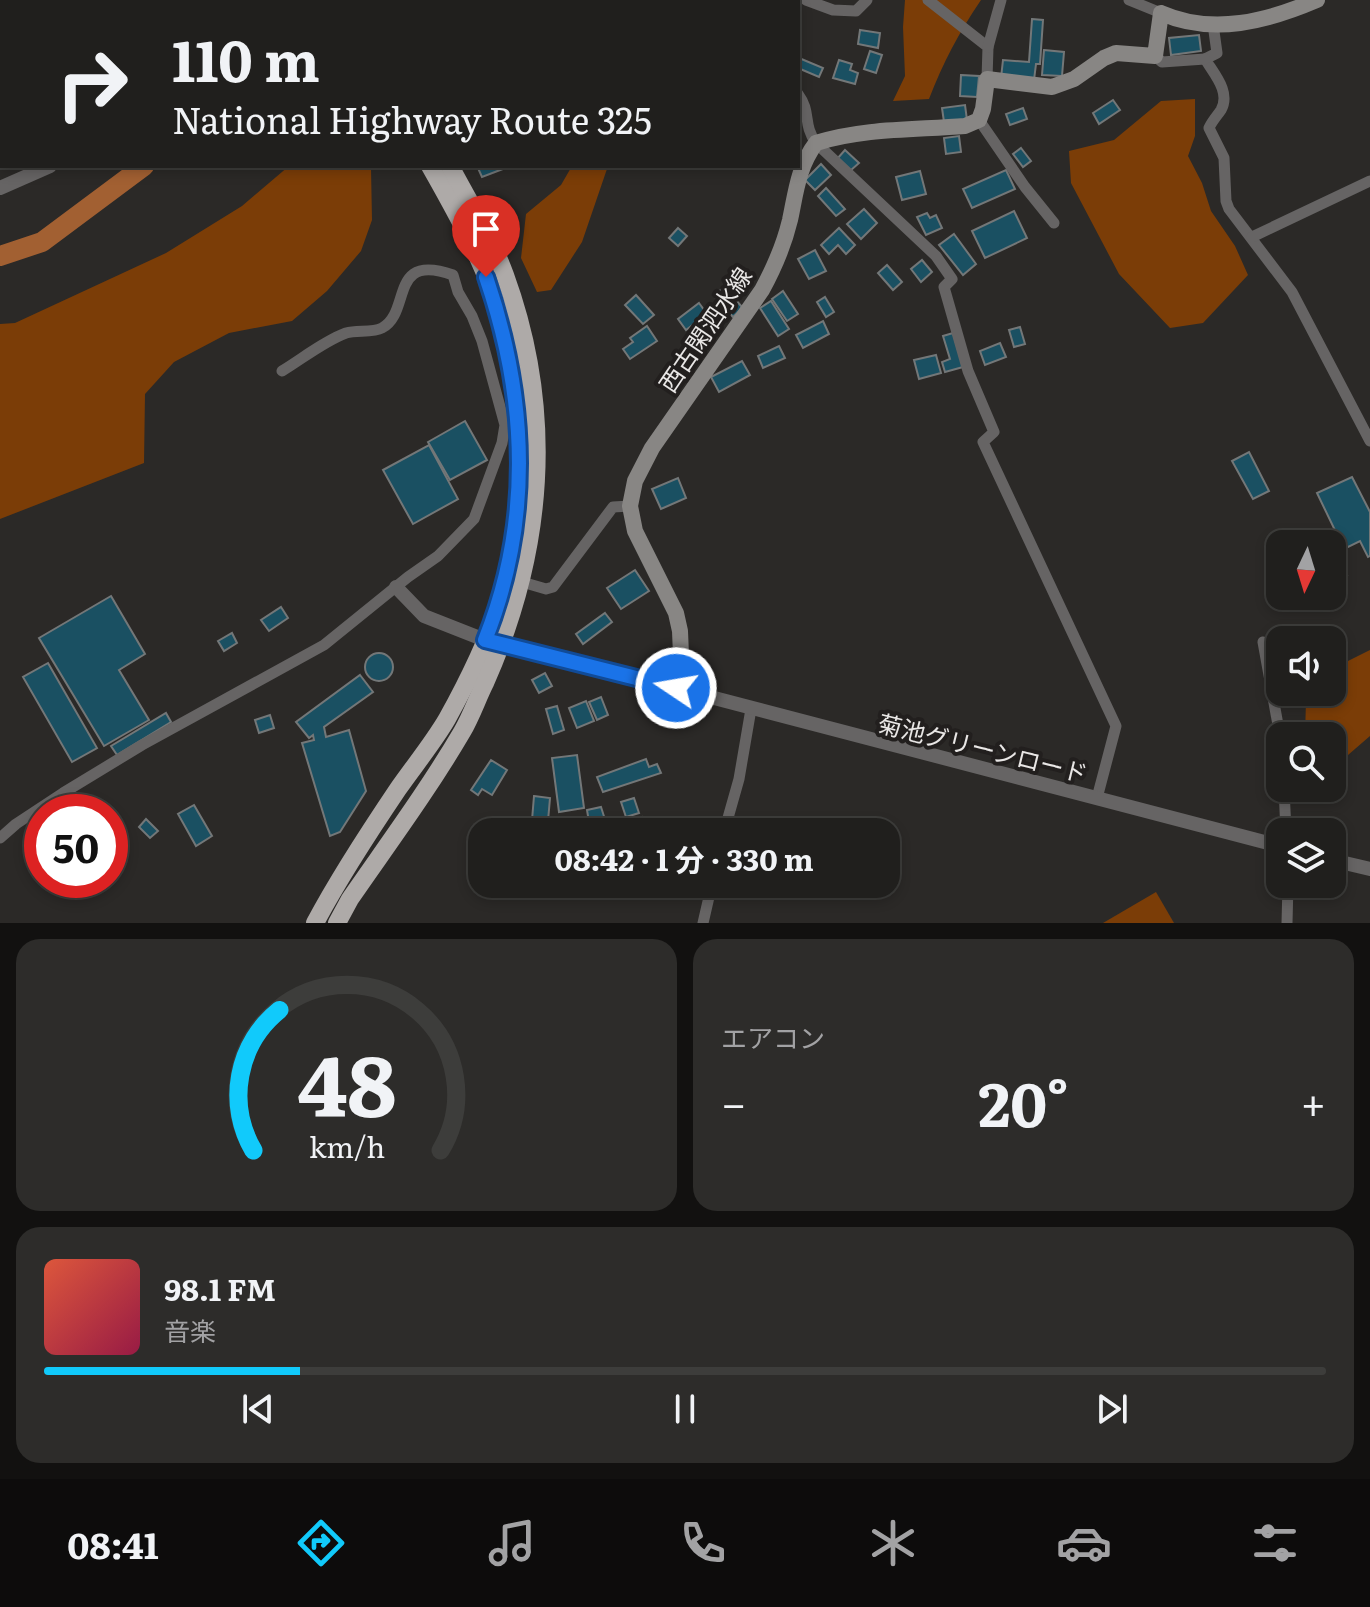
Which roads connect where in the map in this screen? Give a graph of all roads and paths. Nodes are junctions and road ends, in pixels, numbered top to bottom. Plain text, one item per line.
1 (806, 0) edge
2 (867, 0) edge
3 (928, 0) edge
4 (1001, 0) edge
5 (1129, 0) edge
6 (1317, 0) edge
7 (1161, 13) junction
8 (1213, 24) junction
9 (988, 47) junction
10 (1155, 56) junction
11 (1205, 59) junction
12 (987, 79) junction
13 (800, 97) edge
14 (979, 120) junction
15 (816, 143) junction
16 (45, 168) edge
17 (431, 168) edge
18 (451, 168) edge
19 (1370, 181) edge
20 (0, 188) edge
21 (1054, 223) dead end
22 (1252, 237) junction
23 (282, 371) dead end
24 (1370, 441) edge
25 (630, 506) junction
26 (522, 582) junction
27 (396, 587) junction
28 (494, 642) junction
29 (1263, 642) dead end
30 (676, 688) junction
31 (751, 709) junction
32 (1277, 722) edge
33 (1097, 798) junction
34 (728, 818) edge
35 (0, 838) edge
36 (1266, 842) edge
37 (1346, 863) edge
38 (1370, 869) edge
39 (709, 898) edge
40 (1288, 898) edge
41 (315, 923) edge
42 (337, 923) edge
43 (703, 923) edge
44 (1287, 923) edge

1 - 2 street
3 - 9 street
4 - 9 street
5 - 7 street
6 - 8 main road
7 - 8 main road
7 - 10 main road
8 - 11 street
9 - 12 street
10 - 11 street
10 - 12 main road
11 - 22 street
12 - 14 main road
13 - 15 street
14 - 15 main road
14 - 21 street
15 - 25 main road, 西古閑泗水線
15 - 33 street
16 - 20 street
17 - 28 highway
18 - 26 highway
19 - 22 street
22 - 24 street
23 - 27 street
25 - 26 street
25 - 30 main road
26 - 28 highway
27 - 28 street
27 - 35 street
28 - 30 main road
28 - 41 highway
28 - 42 highway
29 - 32 street
30 - 31 street, 菊池グリーンロード
31 - 33 street, 菊池グリーンロード
31 - 34 street
33 - 36 street, 菊池グリーンロード
37 - 38 street
39 - 43 street
40 - 44 street

